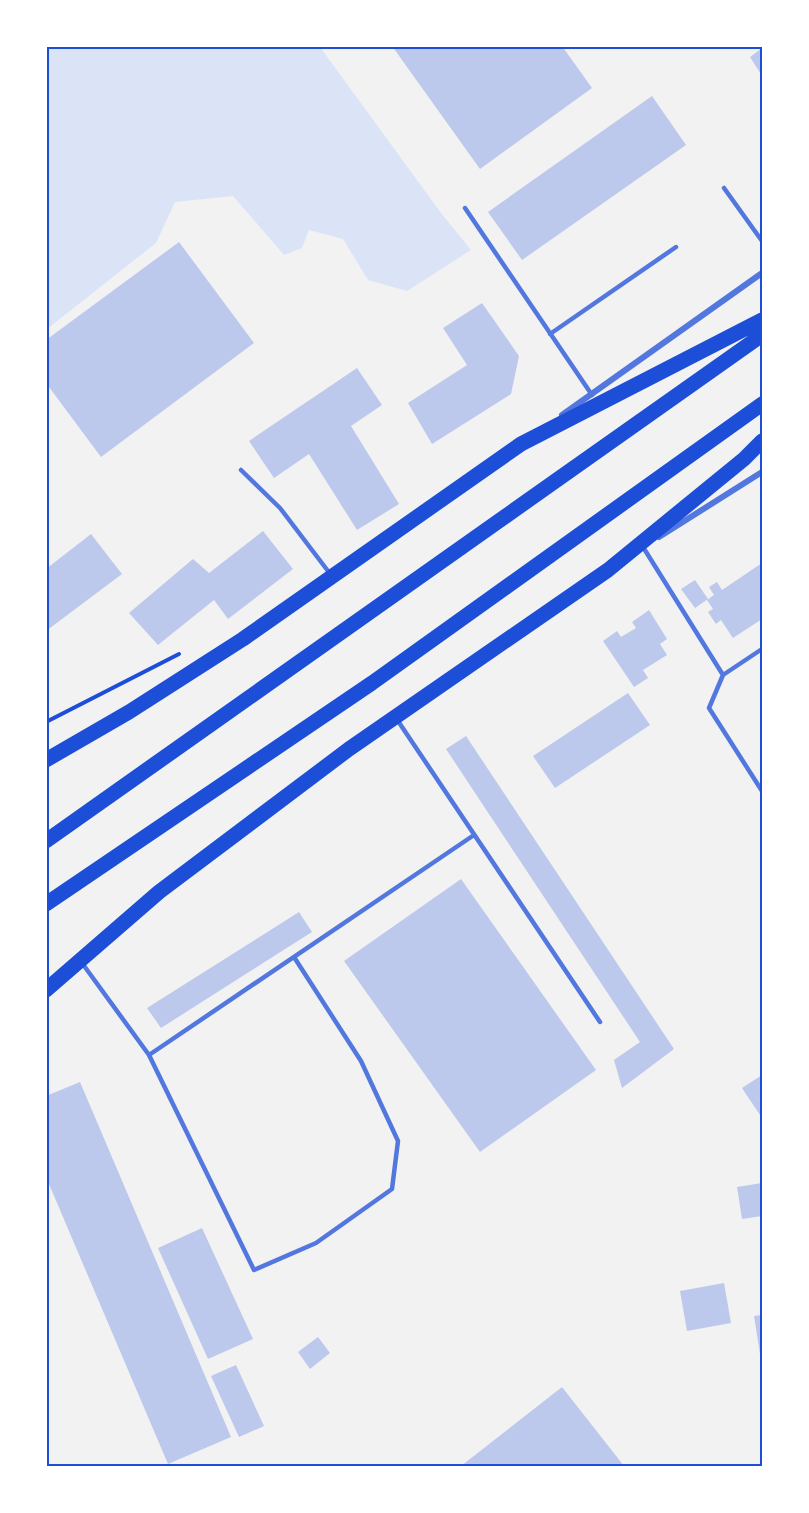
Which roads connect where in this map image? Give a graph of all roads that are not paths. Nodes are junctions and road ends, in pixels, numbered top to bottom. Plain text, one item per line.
1 (724, 188) dead end
2 (465, 207) dead end
3 (762, 241) edge
4 (676, 247) dead end
5 (762, 273) edge
6 (762, 320) edge
7 (549, 334) junction
8 (762, 335) edge
9 (592, 394) junction
10 (762, 404) edge
11 (762, 441) edge
12 (521, 444) junction
13 (242, 470) dead end
14 (762, 472) edge
15 (643, 547) junction
16 (608, 570) junction
17 (332, 577) junction
18 (762, 649) edge
19 (723, 675) junction
20 (395, 717) junction
21 (46, 760) edge
22 (762, 791) edge
23 (474, 835) junction
24 (46, 842) edge
25 (46, 904) edge
26 (294, 957) junction
27 (81, 961) junction
28 (46, 990) edge
29 (600, 1022) dead end
30 (149, 1055) junction

1 - 3 lane
2 - 7 lane
4 - 7 lane
5 - 9 street
6 - 12 main road
7 - 9 lane
8 - 24 main road
9 - 12 street
10 - 25 main road
11 - 16 main road
12 - 17 main road
13 - 17 lane
14 - 15 street
15 - 16 street
15 - 19 lane
16 - 20 main road
17 - 21 main road
18 - 19 lane
19 - 22 lane
20 - 23 lane
20 - 27 main road
23 - 26 lane
23 - 29 lane
26 - 30 lane
26 - 30 lane
27 - 28 main road
27 - 30 lane

